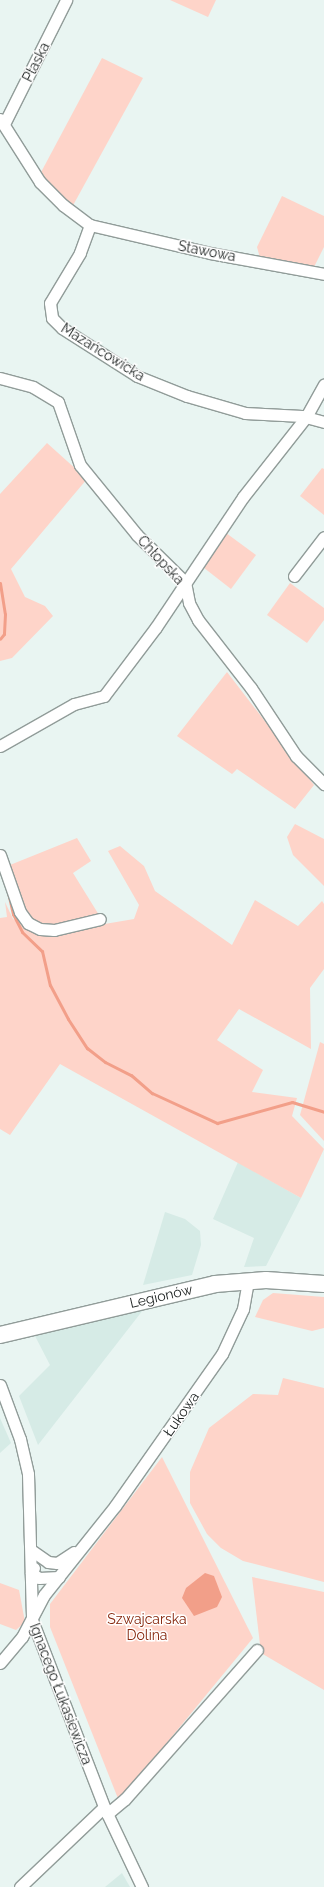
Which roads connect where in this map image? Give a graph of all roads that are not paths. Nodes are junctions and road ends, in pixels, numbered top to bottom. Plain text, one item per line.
1 (66, 0) edge
2 (2, 121) edge
3 (90, 225) junction
4 (324, 274) edge
5 (0, 378) edge
6 (324, 386) edge
7 (306, 417) junction
8 (324, 422) edge
9 (324, 537) edge
10 (294, 576) dead end
11 (185, 582) junction
12 (0, 746) edge
13 (324, 784) edge
14 (0, 855) edge
15 (100, 919) dead end
16 (248, 1280) junction
17 (324, 1284) edge
18 (0, 1336) edge
19 (0, 1384) edge
20 (2, 1396) edge
21 (91, 1537) junction
22 (31, 1550) junction
23 (48, 1562) junction
24 (31, 1573) junction
25 (59, 1577) junction
26 (32, 1620) junction
27 (256, 1650) dead end
28 (0, 1663) edge
29 (106, 1810) junction
30 (20, 1887) edge
31 (142, 1887) edge

1 - 2 street, Płaska
2 - 3 street
3 - 4 street, Stawowa
3 - 7 street, Mazańcowicka
5 - 11 street, Chłopska
6 - 7 street
7 - 8 street, Mazańcowicka
7 - 11 street
9 - 10 street
11 - 12 street
11 - 13 street, Chłopska
14 - 15 street
16 - 17 street, Legionów
16 - 18 street, Legionów
16 - 21 street, Łukowa
19 - 20 street, Ignacego Łukasiewicza
20 - 22 street, Ignacego Łukasiewicza
21 - 23 street, Łukowa
21 - 25 street, Łukowa
22 - 23 street
22 - 24 street, Ignacego Łukasiewicza
23 - 24 street, Łukowa
24 - 25 street
24 - 26 street, Ignacego Łukasiewicza
25 - 26 street, Łukowa
26 - 28 street, Łukowa
26 - 29 street, Ignacego Łukasiewicza
27 - 29 street
29 - 30 street
29 - 31 street, Ignacego Łukasiewicza

